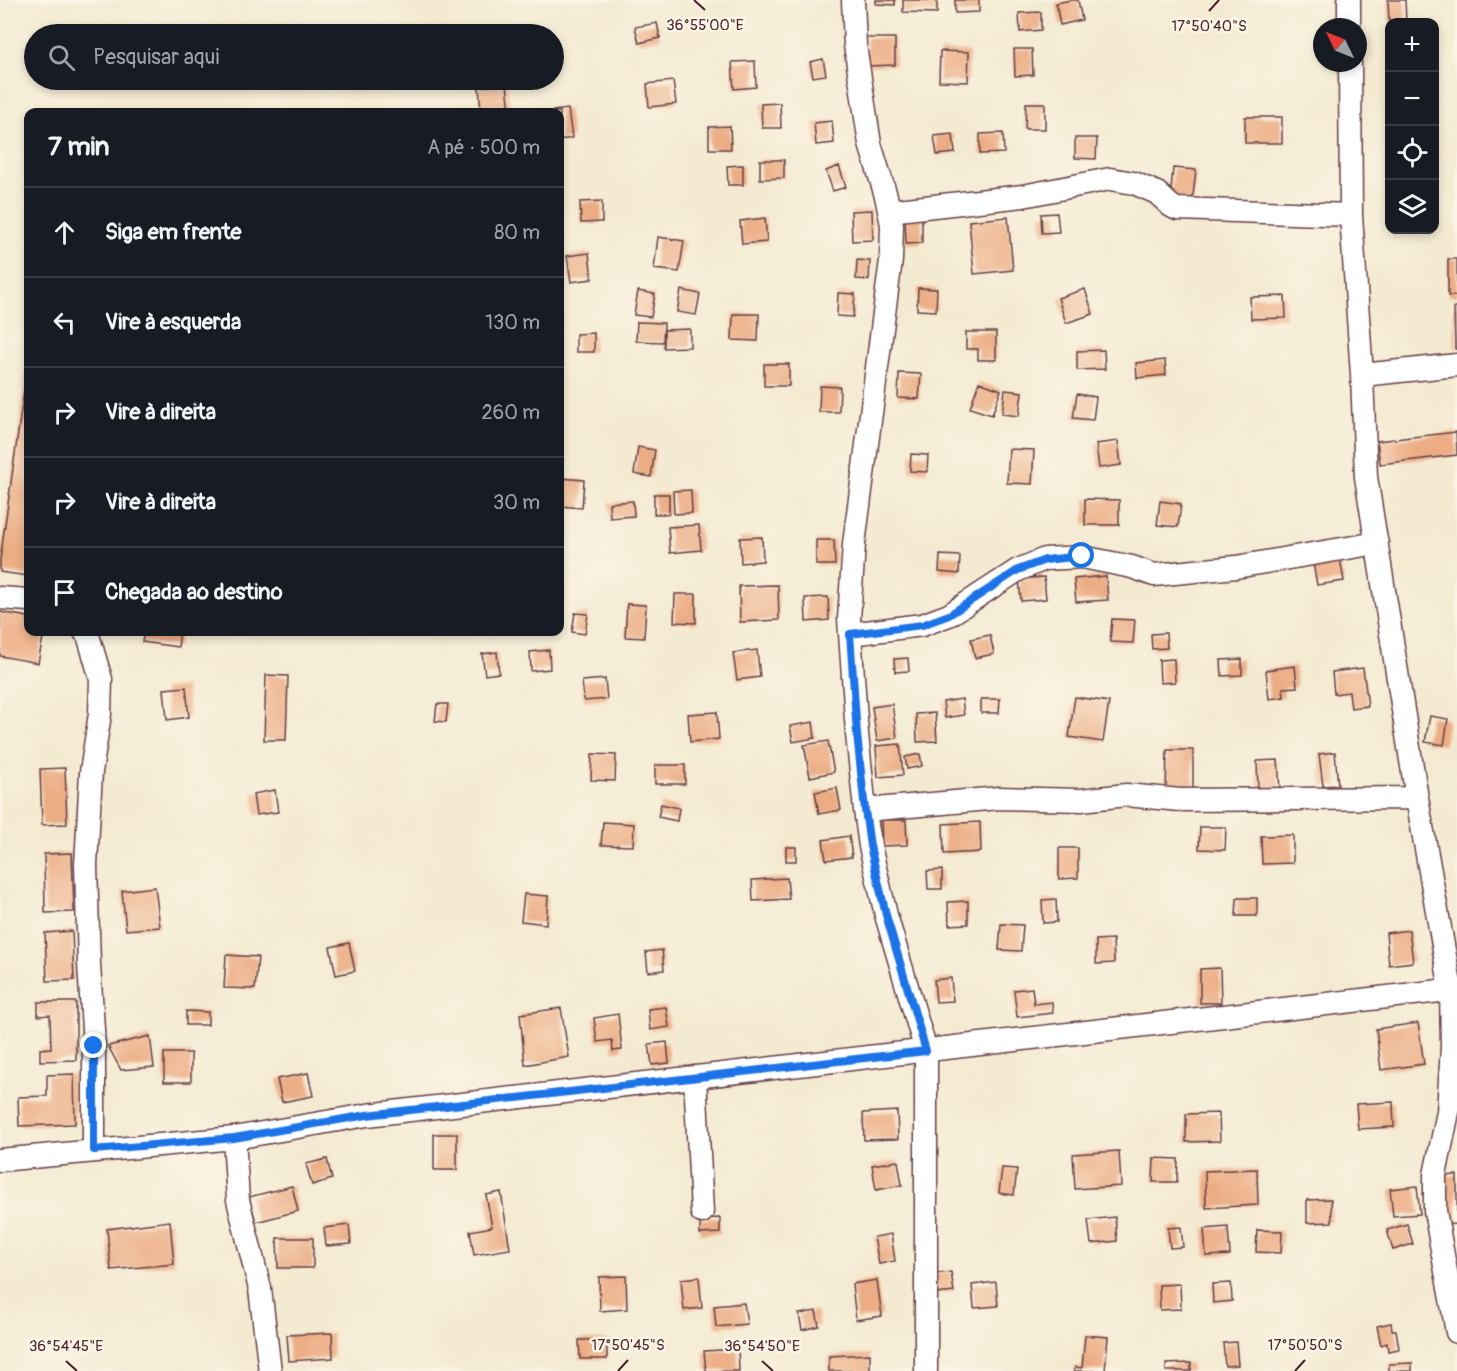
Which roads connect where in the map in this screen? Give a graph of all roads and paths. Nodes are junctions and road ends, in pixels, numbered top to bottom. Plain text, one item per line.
1 (853, 0) edge
2 (1349, 0) edge
3 (1349, 18) edge
4 (1350, 72) edge
5 (889, 211) junction
6 (1351, 215) junction
7 (1457, 365) edge
8 (1362, 375) junction
9 (1377, 543) junction
10 (0, 598) edge
11 (24, 600) edge
12 (850, 634) junction
13 (88, 636) edge
14 (1417, 798) junction
15 (865, 810) junction
16 (1454, 990) edge
17 (926, 1051) junction
18 (695, 1077) junction
19 (234, 1138) junction
20 (94, 1150) junction
21 (0, 1160) edge
22 (702, 1212) dead end
23 (1457, 1332) edge
24 (270, 1371) edge
25 (927, 1371) edge

1 - 5 street
2 - 3 street
4 - 6 street
5 - 6 street
5 - 12 street
6 - 8 street
7 - 8 street
8 - 9 street
9 - 12 street
9 - 14 street
10 - 11 street
12 - 15 street
13 - 20 street
14 - 15 street
14 - 16 street
15 - 17 street
16 - 17 street
16 - 23 street
17 - 18 street
17 - 25 street
18 - 19 street
18 - 22 street
19 - 20 street
19 - 24 street
20 - 21 street

